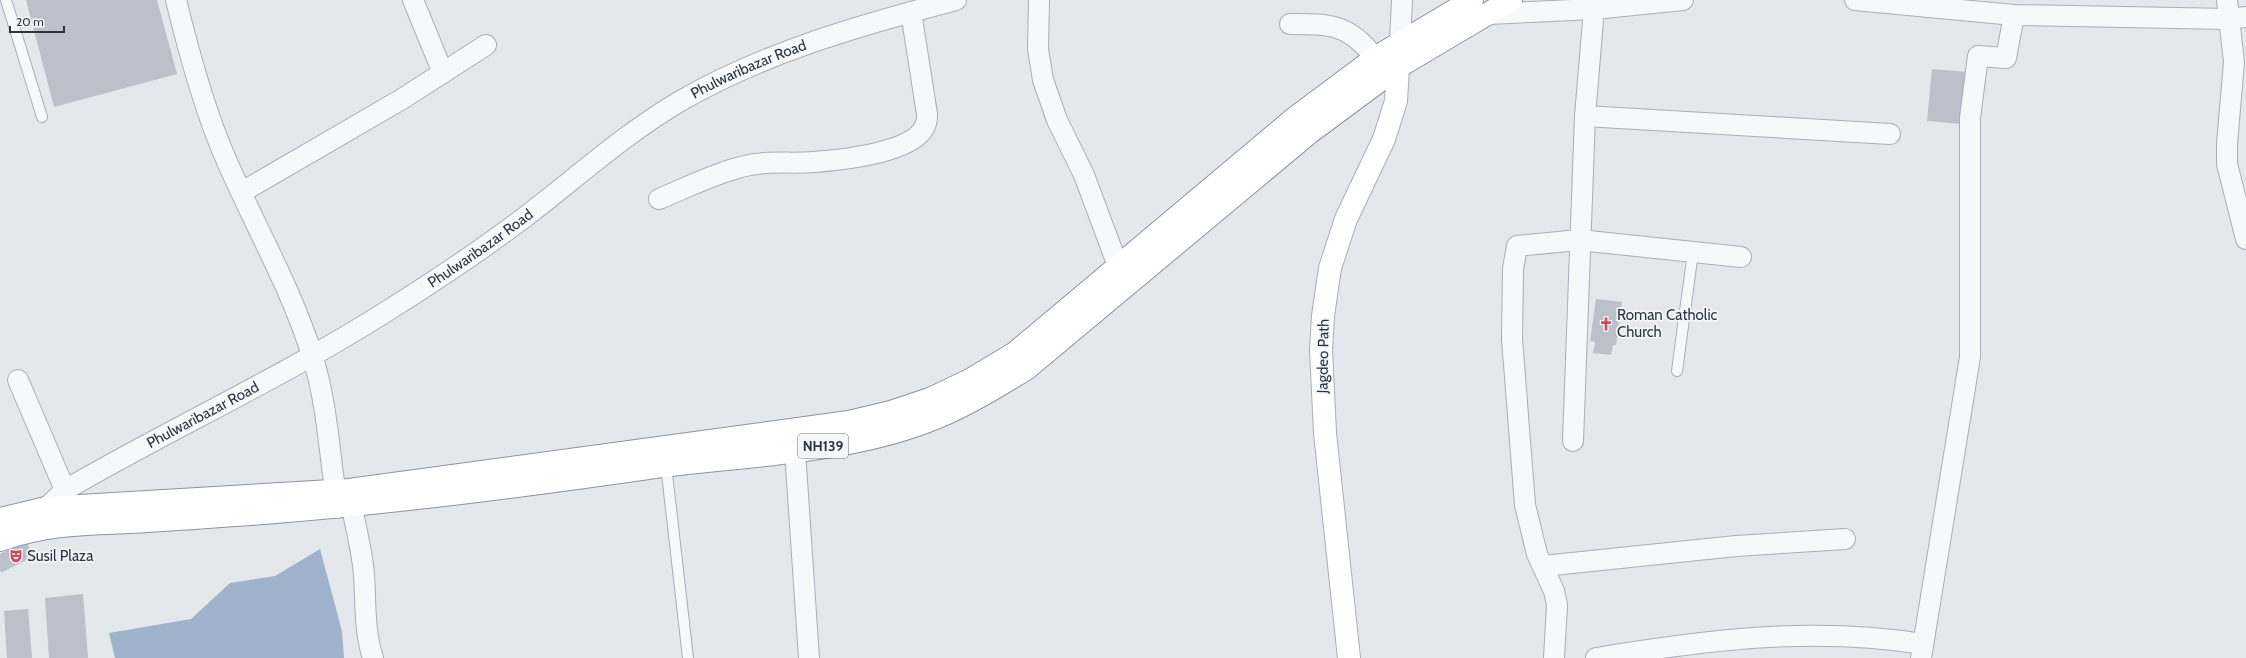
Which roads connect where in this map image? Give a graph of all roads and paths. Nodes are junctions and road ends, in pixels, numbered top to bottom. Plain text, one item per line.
1 (6, 0) edge
2 (176, 0) edge
3 (413, 0) edge
4 (956, 0) edge
5 (1039, 0) edge
6 (1402, 0) edge
7 (1510, 0) edge
8 (1683, 0) edge
9 (1855, 0) edge
10 (1938, 4) edge
11 (1480, 7) edge
12 (1594, 9) junction
13 (911, 12) junction
14 (2234, 12) edge
15 (2014, 15) junction
16 (1290, 24) dead end
17 (1400, 42) junction
18 (486, 45) dead end
19 (1375, 58) junction
20 (1398, 67) junction
21 (443, 73) junction
22 (1585, 116) junction
23 (42, 117) dead end
24 (1890, 134) dead end
25 (242, 192) junction
26 (660, 199) dead end
27 (1172, 232) junction
28 (2246, 239) edge
29 (1579, 240) junction
30 (1693, 252) junction
31 (1741, 257) dead end
32 (1118, 266) junction
33 (312, 355) junction
34 (1677, 371) dead end
35 (18, 380) dead end
36 (1573, 441) dead end
37 (795, 451) junction
38 (666, 466) junction
39 (544, 473) junction
40 (65, 490) junction
41 (343, 499) junction
42 (46, 508) junction
43 (0, 519) edge
44 (10, 536) edge
45 (1845, 539) dead end
46 (1543, 566) junction
47 (1922, 651) edge
48 (373, 658) edge
49 (688, 658) edge
50 (809, 658) edge
51 (1349, 658) edge
52 (1554, 658) edge
53 (1596, 658) edge

1 - 23 lane
2 - 25 street
3 - 21 street
4 - 13 street, Phulwaribazar Road
5 - 32 street
6 - 17 street
7 - 11 main road, NH139
8 - 12 street
9 - 10 street
10 - 15 street
11 - 12 street
11 - 17 main road, NH139
11 - 20 main road, NH139
12 - 22 street
13 - 26 street
13 - 33 street, Phulwaribazar Road
14 - 15 street
14 - 28 street
15 - 47 street
16 - 19 street
17 - 19 main road, NH139
18 - 21 street
19 - 27 main road, NH139
20 - 27 main road, NH139
20 - 51 main road, Jagdeo Path
21 - 25 street
22 - 24 street
22 - 29 street
25 - 33 street
27 - 32 main road, NH139
27 - 37 main road, NH139
29 - 30 street
29 - 36 street
29 - 46 street
30 - 31 street
30 - 34 lane
32 - 39 main road, NH139
33 - 40 street, Phulwaribazar Road
33 - 41 street
35 - 40 street
37 - 38 main road, NH139
37 - 50 street
38 - 39 main road, NH139
38 - 49 lane
39 - 41 main road, NH139
40 - 42 street, Phulwaribazar Road
41 - 42 main road, NH139
41 - 44 main road, NH139
41 - 48 street
42 - 43 main road, NH139
42 - 44 street, Phulwaribazar Road
45 - 46 street
46 - 52 street
47 - 53 street

